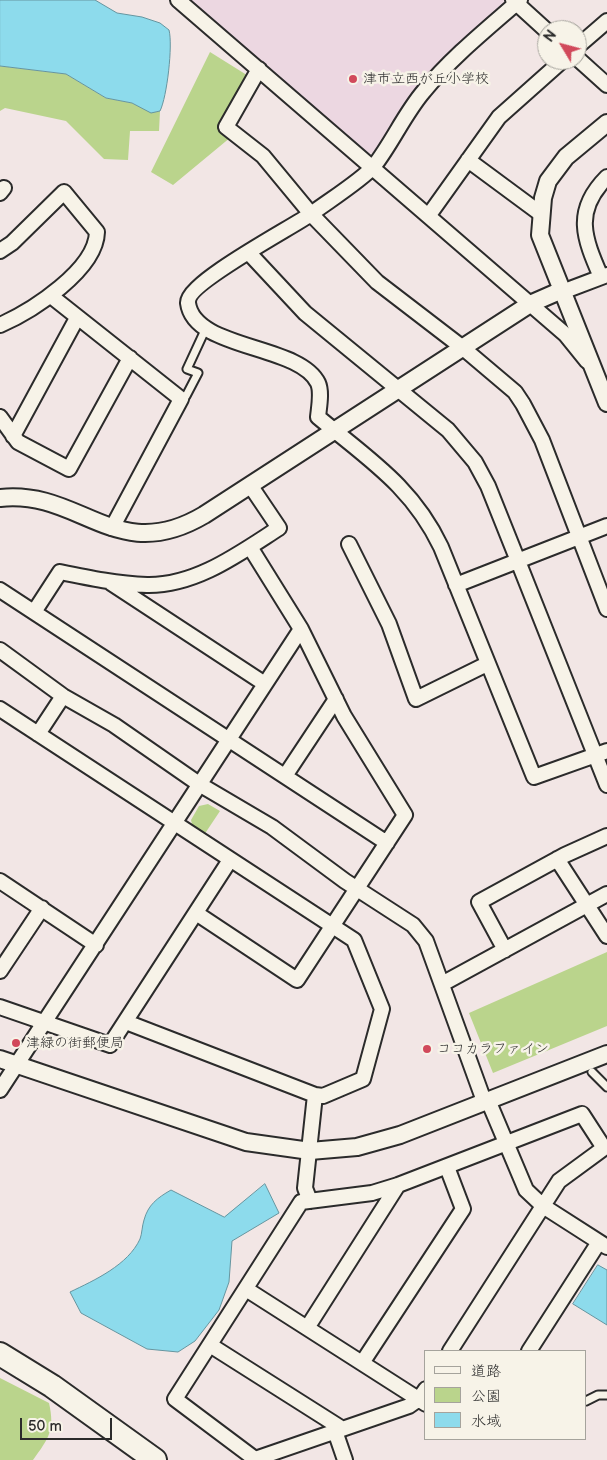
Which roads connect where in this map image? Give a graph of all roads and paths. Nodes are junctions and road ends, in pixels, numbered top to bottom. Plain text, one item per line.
1 (178, 0) edge
2 (517, 1) edge
3 (537, 21) edge
4 (607, 21) edge
5 (587, 39) edge
6 (587, 67) edge
7 (259, 69) junction
8 (552, 70) edge
9 (607, 85) edge
10 (607, 123) edge
11 (468, 160) junction
12 (372, 167) junction
13 (607, 178) edge
14 (311, 214) junction
15 (541, 214) junction
16 (429, 215) junction
17 (0, 251) edge
18 (249, 253) junction
19 (604, 276) edge
20 (562, 291) junction
21 (51, 296) junction
22 (530, 304) junction
23 (77, 318) junction
24 (0, 325) edge
25 (206, 328) junction
26 (463, 348) junction
27 (130, 358) junction
28 (593, 369) junction
29 (399, 389) junction
30 (181, 400) junction
31 (607, 403) edge
32 (0, 417) edge
33 (334, 430) junction
34 (13, 436) junction
35 (250, 485) junction
36 (0, 498) edge
37 (607, 526) edge
38 (112, 528) junction
39 (580, 537) junction
40 (349, 544) dead end
41 (250, 547) junction
42 (518, 561) junction
43 (108, 581) junction
44 (456, 585) junction
45 (0, 590) edge
46 (607, 610) edge
47 (34, 612) junction
48 (301, 629) junction
49 (0, 650) edge
50 (487, 664) junction
51 (265, 684) junction
52 (63, 696) junction
53 (336, 699) junction
54 (0, 709) edge
55 (38, 734) junction
56 (229, 740) junction
57 (600, 753) edge
58 (285, 776) junction
59 (200, 784) junction
60 (607, 786) edge
61 (175, 822) junction
62 (607, 836) edge
63 (387, 843) junction
64 (558, 859) junction
65 (230, 860) junction
66 (0, 881) edge
67 (358, 889) junction
68 (607, 894) edge
69 (586, 905) junction
70 (42, 908) junction
71 (196, 913) junction
72 (332, 926) junction
73 (607, 936) edge
74 (96, 944) junction
75 (505, 950) junction
76 (2, 966) edge
77 (442, 984) junction
78 (0, 1007) edge
79 (126, 1022) junction
80 (44, 1023) junction
81 (607, 1054) edge
82 (0, 1059) edge
83 (17, 1065) junction
84 (592, 1072) dead end
85 (607, 1087) edge
86 (0, 1090) edge
87 (315, 1095) junction
88 (486, 1100) junction
89 (508, 1143) junction
90 (310, 1151) junction
91 (447, 1167) junction
92 (398, 1185) junction
93 (310, 1201) junction
94 (543, 1206) junction
95 (603, 1245) edge
96 (246, 1289) junction
97 (307, 1328) junction
98 (210, 1345) junction
99 (451, 1350) edge
100 (530, 1350) edge
101 (0, 1354) edge
102 (362, 1363) junction
103 (607, 1395) edge
104 (424, 1397) edge
105 (587, 1400) edge
106 (338, 1429) junction
107 (155, 1460) edge
108 (345, 1460) edge

1 - 7 street
2 - 3 street
2 - 12 street
4 - 5 street
6 - 9 street
7 - 12 street
7 - 14 street
8 - 11 street
10 - 15 street
11 - 15 street
11 - 16 street
12 - 14 street
12 - 16 street
13 - 19 street
14 - 18 street
14 - 26 street
15 - 20 street
16 - 22 street
17 - 21 street
18 - 25 street
18 - 29 street
19 - 20 street
20 - 22 street
20 - 28 street
21 - 23 street
21 - 24 street
22 - 26 street
22 - 28 street
23 - 27 street
23 - 34 street
25 - 30 lane
25 - 33 street
26 - 29 street
26 - 39 street
27 - 30 street
27 - 34 street
28 - 31 street
29 - 33 street
29 - 42 street
30 - 38 street
32 - 34 street
33 - 35 street
33 - 44 street
35 - 38 street
35 - 41 street
36 - 38 street
37 - 39 street
39 - 42 street
39 - 46 street
40 - 50 street
41 - 43 street
41 - 48 street
42 - 44 street
42 - 57 street
43 - 47 street
43 - 51 street
44 - 50 street
45 - 47 street
47 - 56 street
48 - 51 street
48 - 53 street
49 - 52 street
50 - 57 street
51 - 56 street
52 - 55 street
52 - 59 street
53 - 58 street
53 - 63 street
54 - 55 street
55 - 61 street
56 - 58 street
56 - 59 street
57 - 60 street
58 - 63 street
59 - 61 street
59 - 67 street
61 - 65 street
61 - 74 street
62 - 64 street
63 - 67 street
64 - 69 street
64 - 75 street
65 - 71 street
65 - 72 street
66 - 70 street
67 - 72 street
67 - 77 street
68 - 69 street
69 - 73 street
69 - 75 street
70 - 74 street
70 - 76 street
71 - 72 street
71 - 79 street
72 - 87 street
74 - 80 street
75 - 77 street
77 - 88 street
78 - 80 street
79 - 80 street
79 - 87 street
80 - 83 street
81 - 88 street
82 - 83 street
83 - 86 street
83 - 90 street
84 - 85 lane
87 - 90 street
88 - 89 street
88 - 90 street
89 - 91 street
89 - 94 street
89 - 94 street
90 - 93 street
91 - 92 street
91 - 102 street
92 - 93 street
92 - 97 street
93 - 96 street
94 - 95 street
94 - 99 street
95 - 100 street
96 - 97 street
96 - 98 street
97 - 102 street
98 - 106 street
98 - 106 street
101 - 107 highway
102 - 104 street
103 - 105 lane
104 - 106 street
106 - 108 street

